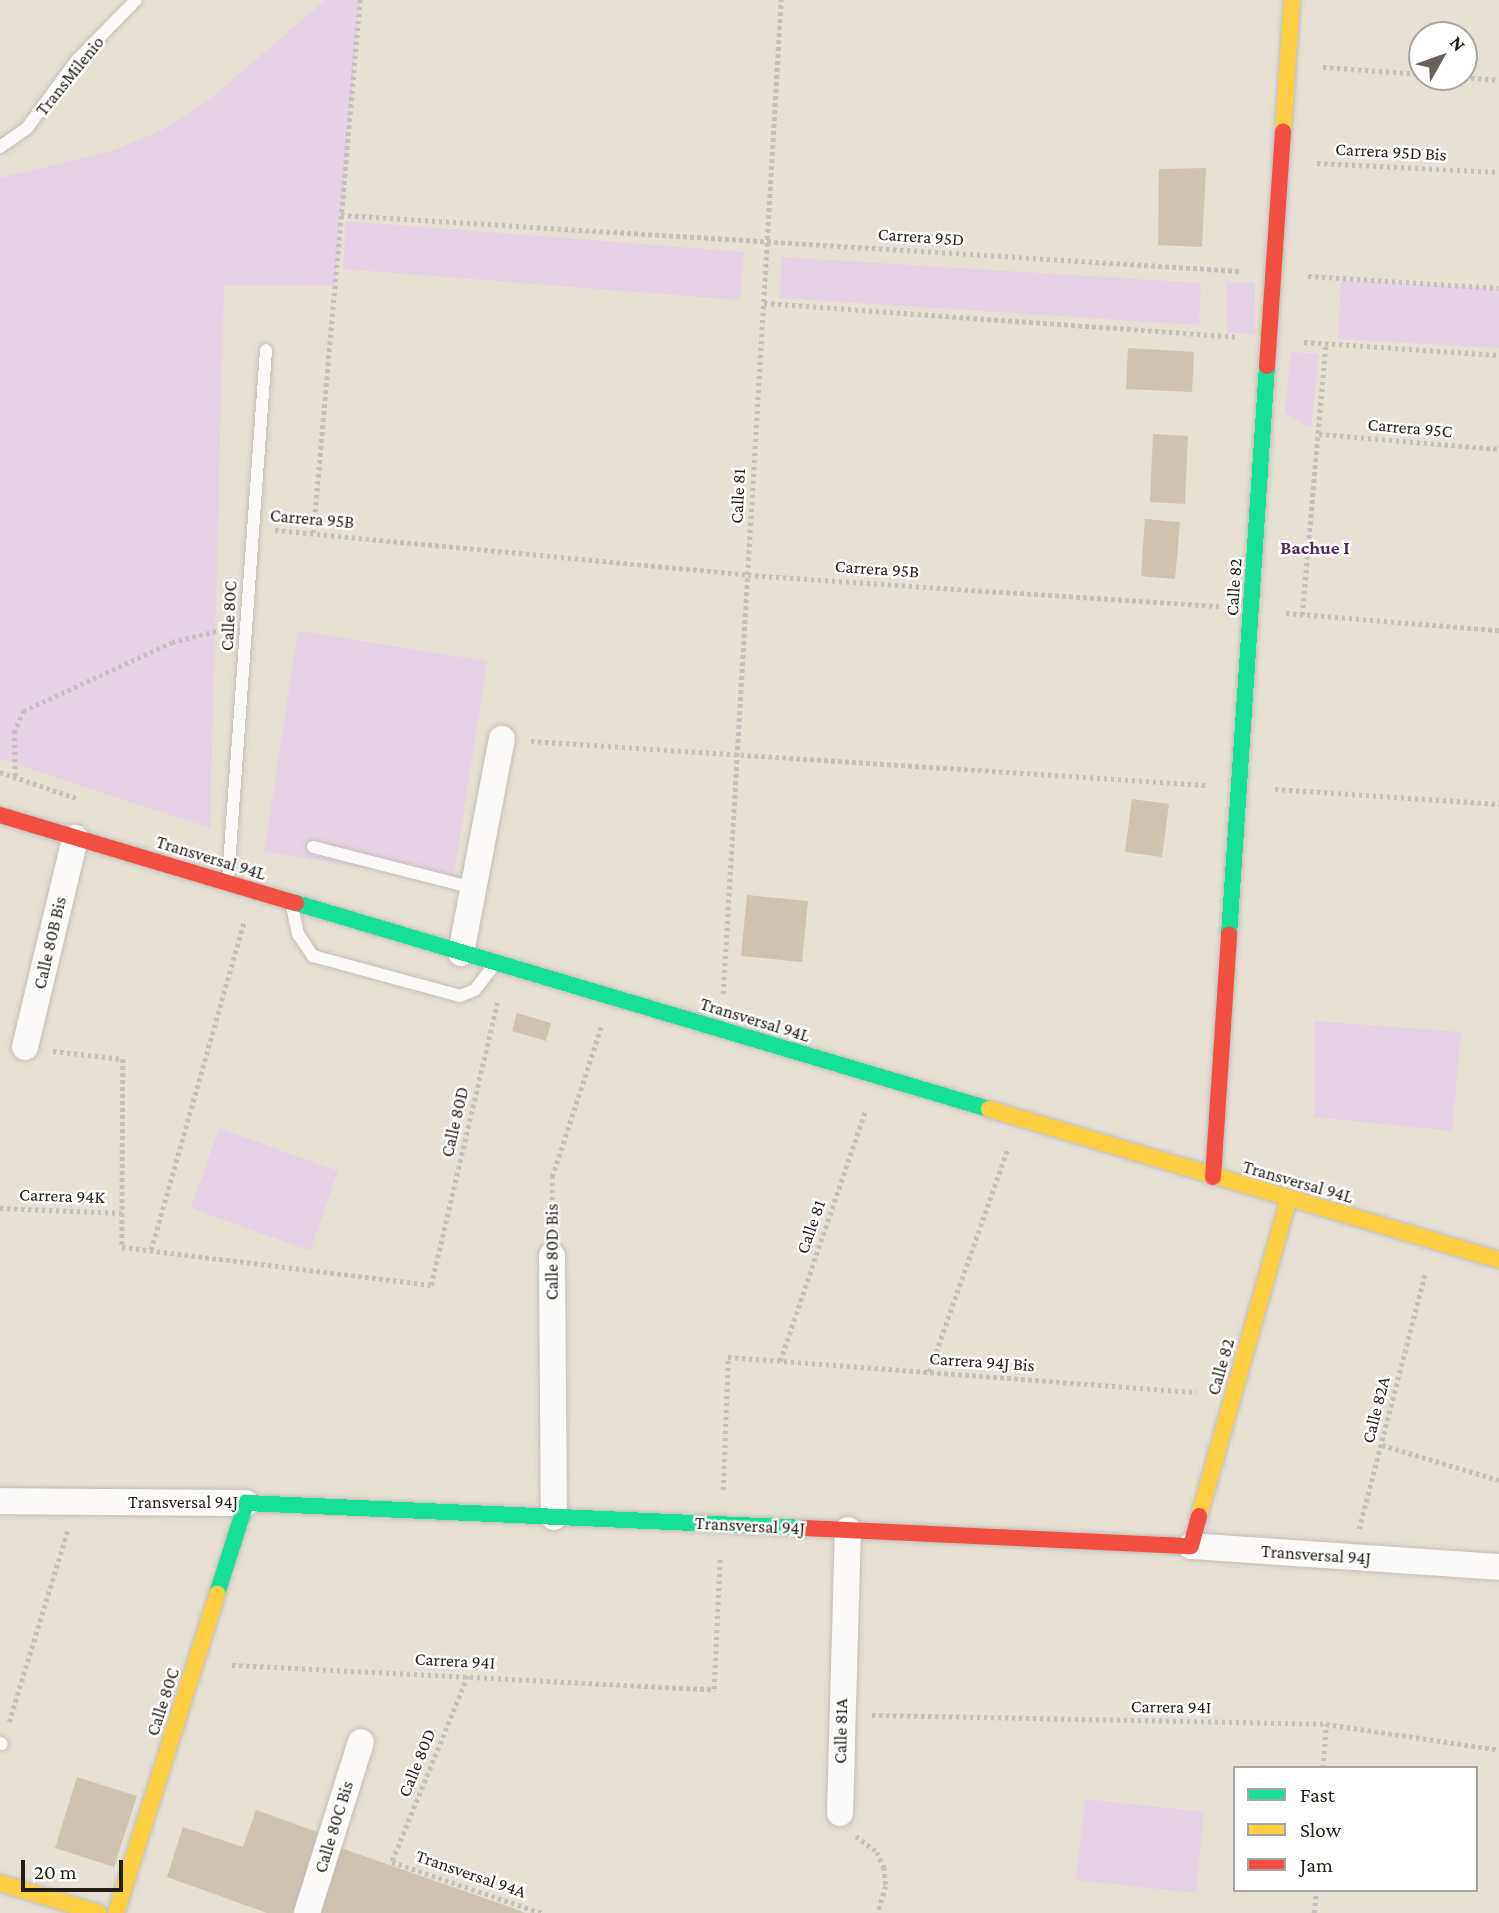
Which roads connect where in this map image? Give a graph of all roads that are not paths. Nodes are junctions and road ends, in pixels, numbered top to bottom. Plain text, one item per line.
1 (136, 0) edge
2 (1292, 0) edge
3 (0, 147) edge
4 (267, 350) dead end
5 (502, 739) road end
6 (0, 816) edge
7 (75, 838) junction
8 (313, 847) dead end
9 (228, 883) junction
10 (474, 888) junction
11 (292, 902) junction
12 (461, 953) junction
13 (500, 965) junction
14 (25, 1047) road end
15 (1213, 1177) junction
16 (1289, 1199) junction
17 (552, 1256) road end
18 (1499, 1260) edge
19 (0, 1501) edge
20 (246, 1503) junction
21 (554, 1517) junction
22 (848, 1530) junction
23 (1191, 1546) junction
24 (1499, 1567) edge
25 (361, 1742) dead end
26 (840, 1813) road end
27 (0, 1883) edge
28 (99, 1913) edge
29 (117, 1913) edge
30 (307, 1913) edge

1 - 3 lane, TransMilenio
2 - 15 street, Calle 82
4 - 9 lane, Calle 80C
5 - 10 street
6 - 7 street, Transversal 94L
7 - 9 street, Transversal 94L
7 - 14 street, Calle 80B Bis
8 - 10 lane
9 - 11 street, Transversal 94L
10 - 12 street
11 - 12 street, Transversal 94L
11 - 13 lane
12 - 13 street, Transversal 94L
13 - 15 street, Transversal 94L
15 - 16 street, Transversal 94L
16 - 18 street, Transversal 94L
16 - 23 street, Calle 82
17 - 21 street, Calle 80D Bis
19 - 20 street, Transversal 94J
20 - 21 street, Transversal 94J
20 - 29 street, Calle 80C
21 - 22 street, Transversal 94J
22 - 23 street, Transversal 94J
22 - 26 street, Calle 81A
23 - 24 street, Transversal 94J
25 - 30 street, Calle 80C Bis
27 - 28 street

